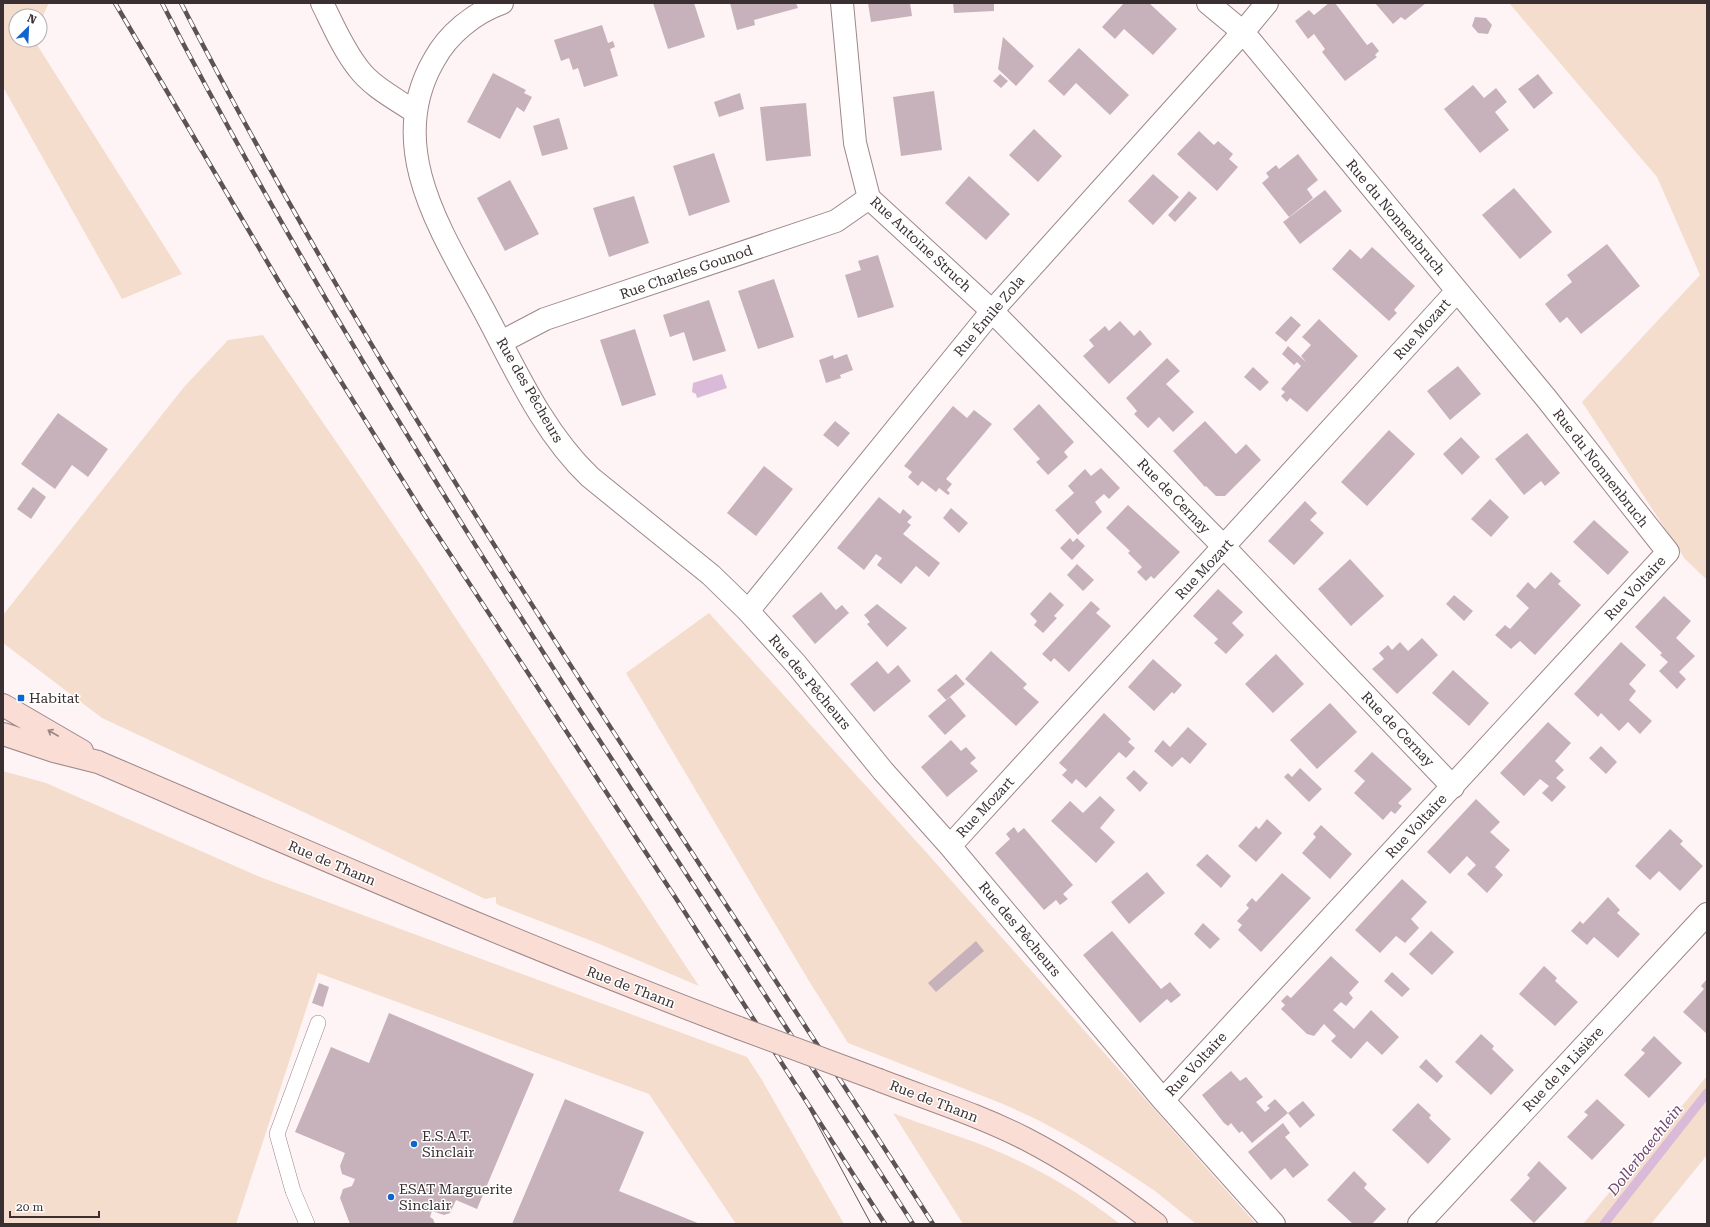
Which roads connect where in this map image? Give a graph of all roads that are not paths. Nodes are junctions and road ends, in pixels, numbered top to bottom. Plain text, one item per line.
1 (322, 3) edge
2 (502, 3) edge
3 (842, 3) edge
4 (1208, 3) edge
5 (1267, 3) edge
6 (1243, 32) junction
7 (415, 112) junction
8 (869, 198) junction
9 (1457, 291) junction
10 (992, 311) junction
11 (501, 342) junction
12 (1224, 547) junction
13 (1668, 552) joint
14 (748, 611) junction
15 (3, 705) edge
16 (3, 734) edge
17 (98, 762) junction
18 (1453, 787) junction
19 (950, 846) junction
20 (1707, 914) edge
21 (318, 1023) dead end
22 (1163, 1100) junction
23 (307, 1224) edge
24 (1156, 1224) edge
25 (1274, 1224) edge
26 (1419, 1224) edge

1 - 7 street
2 - 7 street, Rue des Pêcheurs
3 - 8 street, Rue Antoine Struch
4 - 6 street, Rue du Nonnenbruch
5 - 6 street
6 - 9 street, Rue du Nonnenbruch
6 - 10 street, Rue Émile Zola
7 - 11 street, Rue des Pêcheurs
8 - 10 street, Rue Antoine Struch
8 - 11 street, Rue Charles Gounod
9 - 12 street, Rue Mozart
9 - 13 street, Rue du Nonnenbruch
10 - 12 street, Rue de Cernay
10 - 14 street, Rue Émile Zola
11 - 14 street, Rue des Pêcheurs
12 - 18 street, Rue de Cernay
12 - 19 street, Rue Mozart
13 - 18 street, Rue Voltaire
14 - 19 street, Rue des Pêcheurs
17 -> 15 main road
16 - 17 main road
17 - 24 main road, Rue de Thann, bridge
18 - 22 street, Rue Voltaire
19 - 22 street, Rue des Pêcheurs
20 - 26 street, Rue de la Lisière
21 - 23 lane
22 - 25 street, Rue des Pêcheurs

